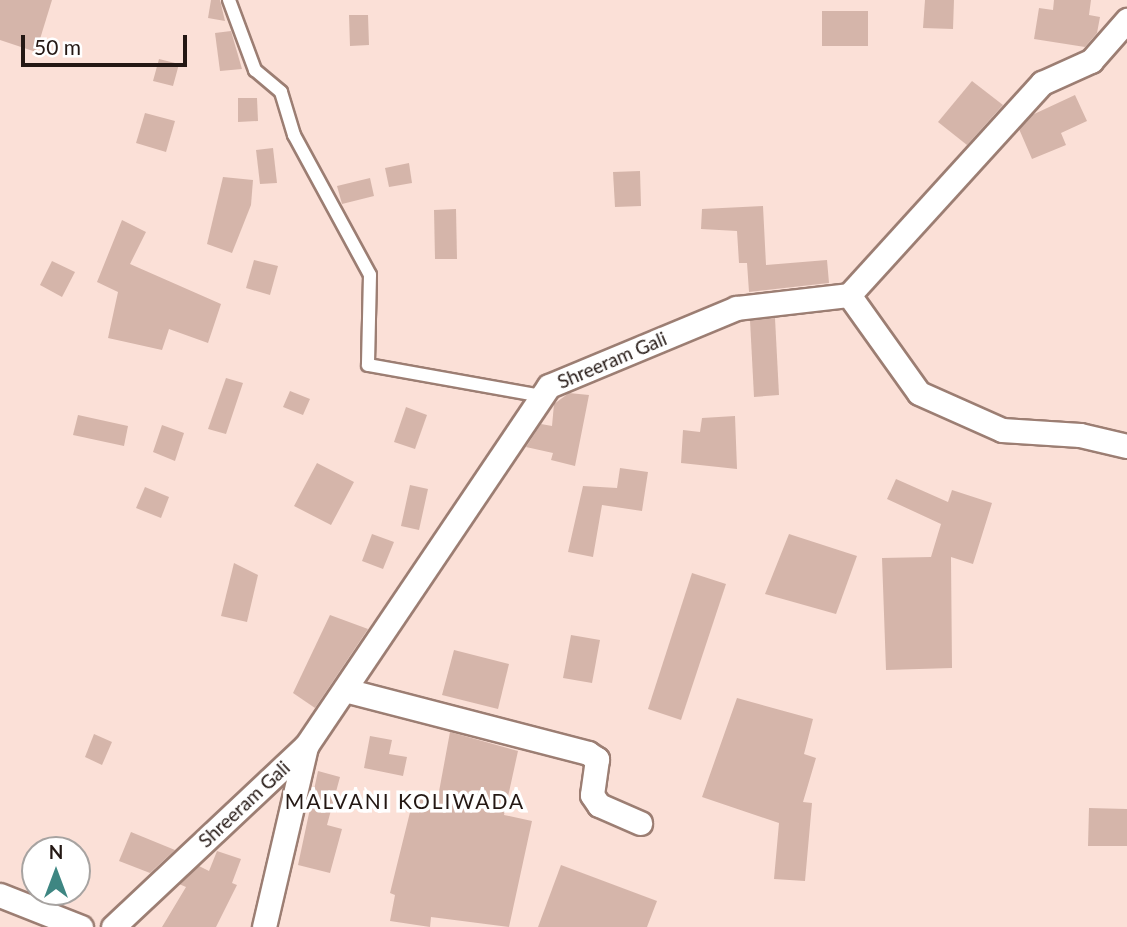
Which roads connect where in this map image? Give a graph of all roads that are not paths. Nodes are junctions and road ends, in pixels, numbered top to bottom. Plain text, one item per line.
1 (229, 0) edge
2 (1127, 20) edge
3 (849, 295) junction
4 (542, 396) junction
5 (1127, 446) edge
6 (345, 690) junction
7 (306, 746) junction
8 (640, 823) dead end
9 (0, 895) edge
10 (81, 927) edge
11 (113, 927) edge
12 (264, 927) edge

1 - 4 lane
2 - 3 street
3 - 4 street, Shreeram Gali
3 - 5 street
4 - 6 street, Shreeram Gali
6 - 7 street, Shreeram Gali
6 - 8 street
7 - 11 street, Shreeram Gali
7 - 12 street
9 - 10 street

